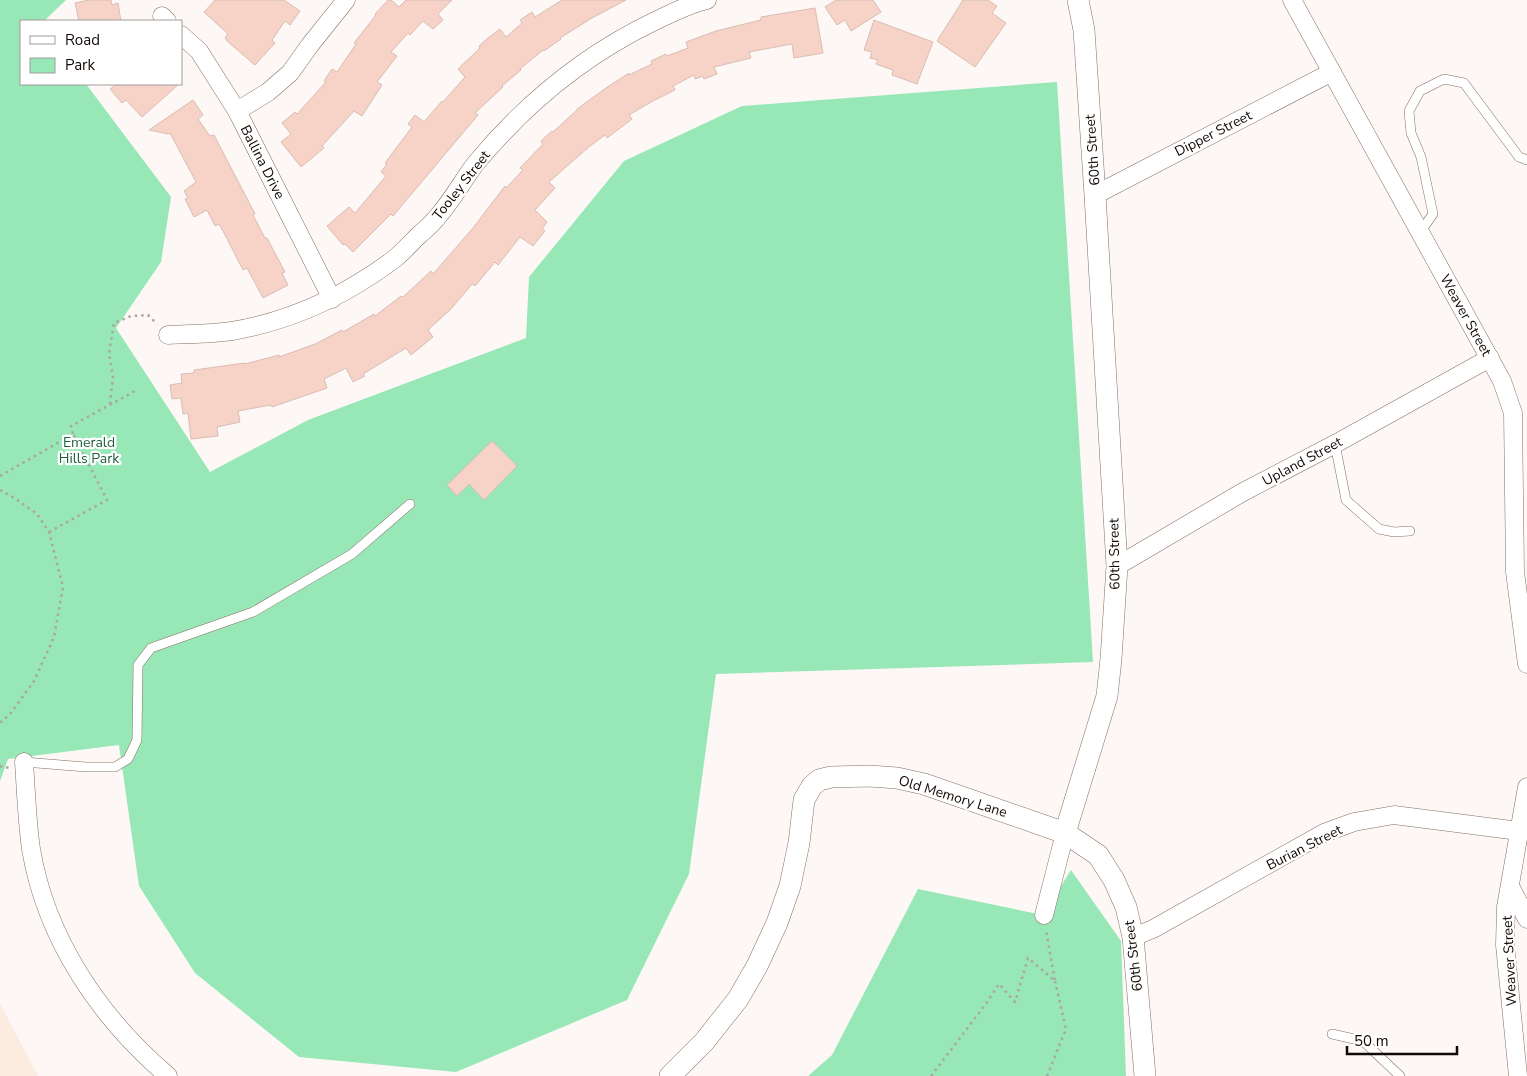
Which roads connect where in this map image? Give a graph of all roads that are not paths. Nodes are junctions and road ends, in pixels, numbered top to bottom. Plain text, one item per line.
1 (346, 0) edge
2 (708, 0) edge
3 (1078, 0) edge
4 (1292, 0) edge
5 (182, 36) edge
6 (1332, 72) junction
7 (237, 111) junction
8 (1527, 160) edge
9 (1095, 195) junction
10 (1420, 231) junction
11 (332, 299) junction
12 (168, 335) road end
13 (1490, 358) junction
14 (1335, 444) junction
15 (410, 504) dead end
16 (1410, 531) dead end
17 (1116, 566) junction
18 (1527, 664) edge
19 (24, 762) joint
20 (1527, 787) edge
21 (1523, 821) edge
22 (1064, 833) junction
23 (1510, 886) junction
24 (1044, 915) road end
25 (1527, 919) edge
26 (1133, 937) junction
27 (1332, 1034) dead end
28 (168, 1076) edge
29 (670, 1076) edge
30 (1145, 1076) edge
31 (1400, 1076) edge
32 (1518, 1076) edge

1 - 7 street
2 - 11 street, Tooley Street
3 - 9 street, 60th Street
4 - 6 street, Weaver Street
5 - 7 street, Ballina Drive
6 - 9 street, Dipper Street
6 - 10 street, Weaver Street
7 - 11 street, Ballina Drive
8 - 10 lane
9 - 17 street, 60th Street
10 - 13 street, Weaver Street
11 - 12 street, Tooley Street
13 - 14 street, Upland Street
13 - 18 street, Weaver Street
14 - 16 lane
14 - 17 street, Upland Street
15 - 19 lane
17 - 22 street, 60th Street
19 - 28 street
20 - 21 street, Weaver Street
21 - 23 street, Weaver Street
21 - 26 street, Burian Street
22 - 24 street
22 - 26 street, 60th Street
22 - 29 street, Old Memory Lane
23 - 25 street
23 - 32 street, Weaver Street
26 - 30 street, 60th Street
27 - 31 lane

